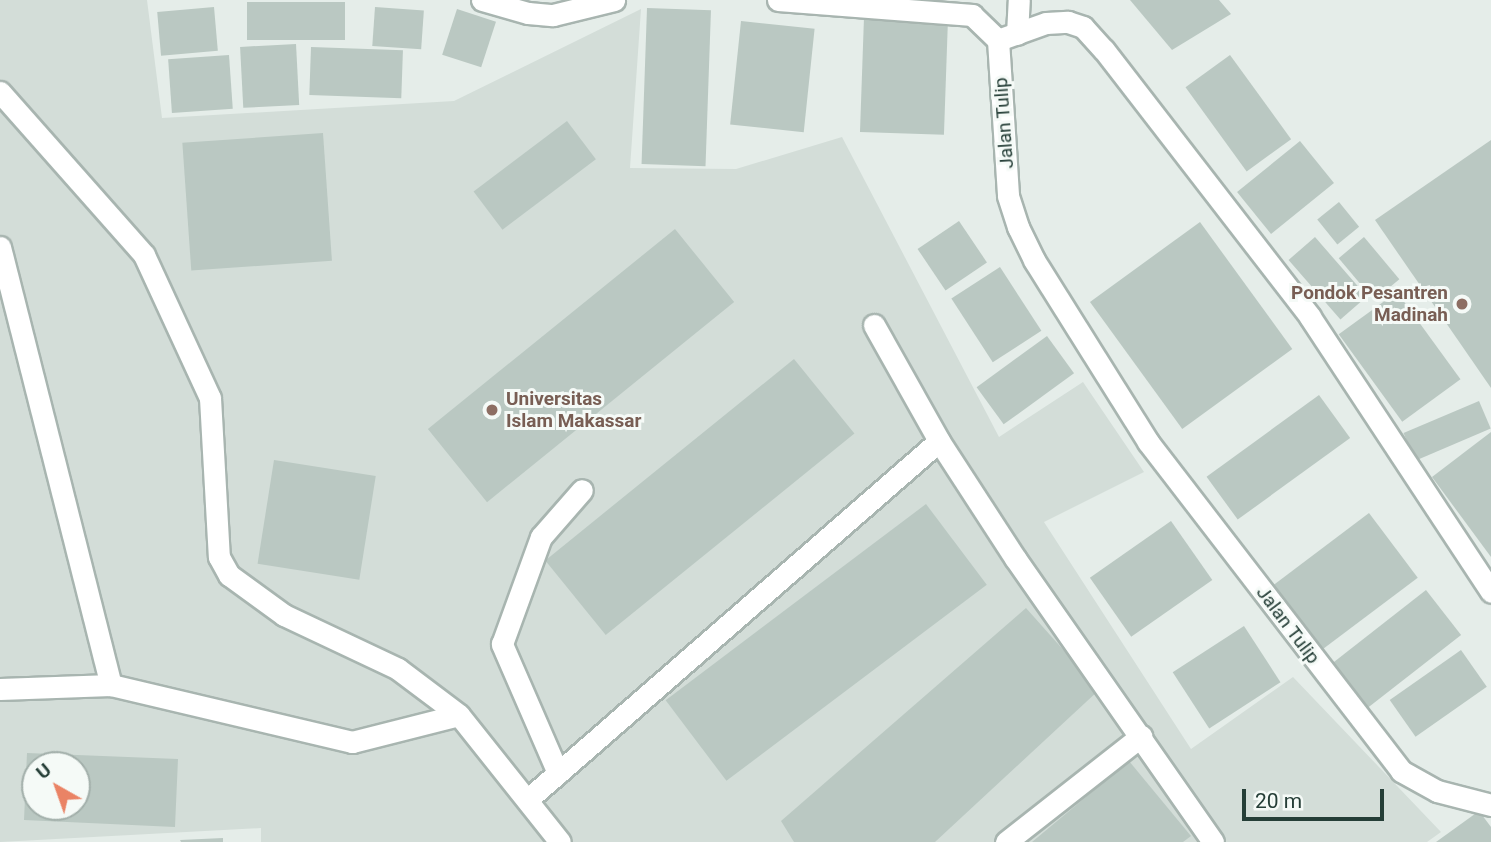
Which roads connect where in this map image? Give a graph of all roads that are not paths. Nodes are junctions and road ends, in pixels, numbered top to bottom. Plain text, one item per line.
1 (482, 0) edge
2 (614, 0) edge
3 (778, 0) edge
4 (1019, 0) edge
5 (1007, 37) junction
6 (0, 92) edge
7 (0, 247) edge
8 (874, 325) dead end
9 (939, 441) junction
10 (582, 490) dead end
11 (1491, 592) edge
12 (111, 685) junction
13 (0, 689) edge
14 (459, 715) junction
15 (1141, 736) junction
16 (558, 773) junction
17 (527, 800) junction
18 (1491, 805) edge
19 (560, 842) edge
20 (1006, 842) edge
21 (1213, 842) edge

1 - 2 street
3 - 5 street
4 - 5 street, Jalan Tulip
5 - 11 street
5 - 18 street, Jalan Tulip
6 - 14 street
7 - 12 street
8 - 9 street
9 - 15 street
9 - 16 street
10 - 16 street
12 - 13 street
12 - 14 street
14 - 17 street
15 - 20 street
15 - 21 street
16 - 17 street
17 - 19 street

